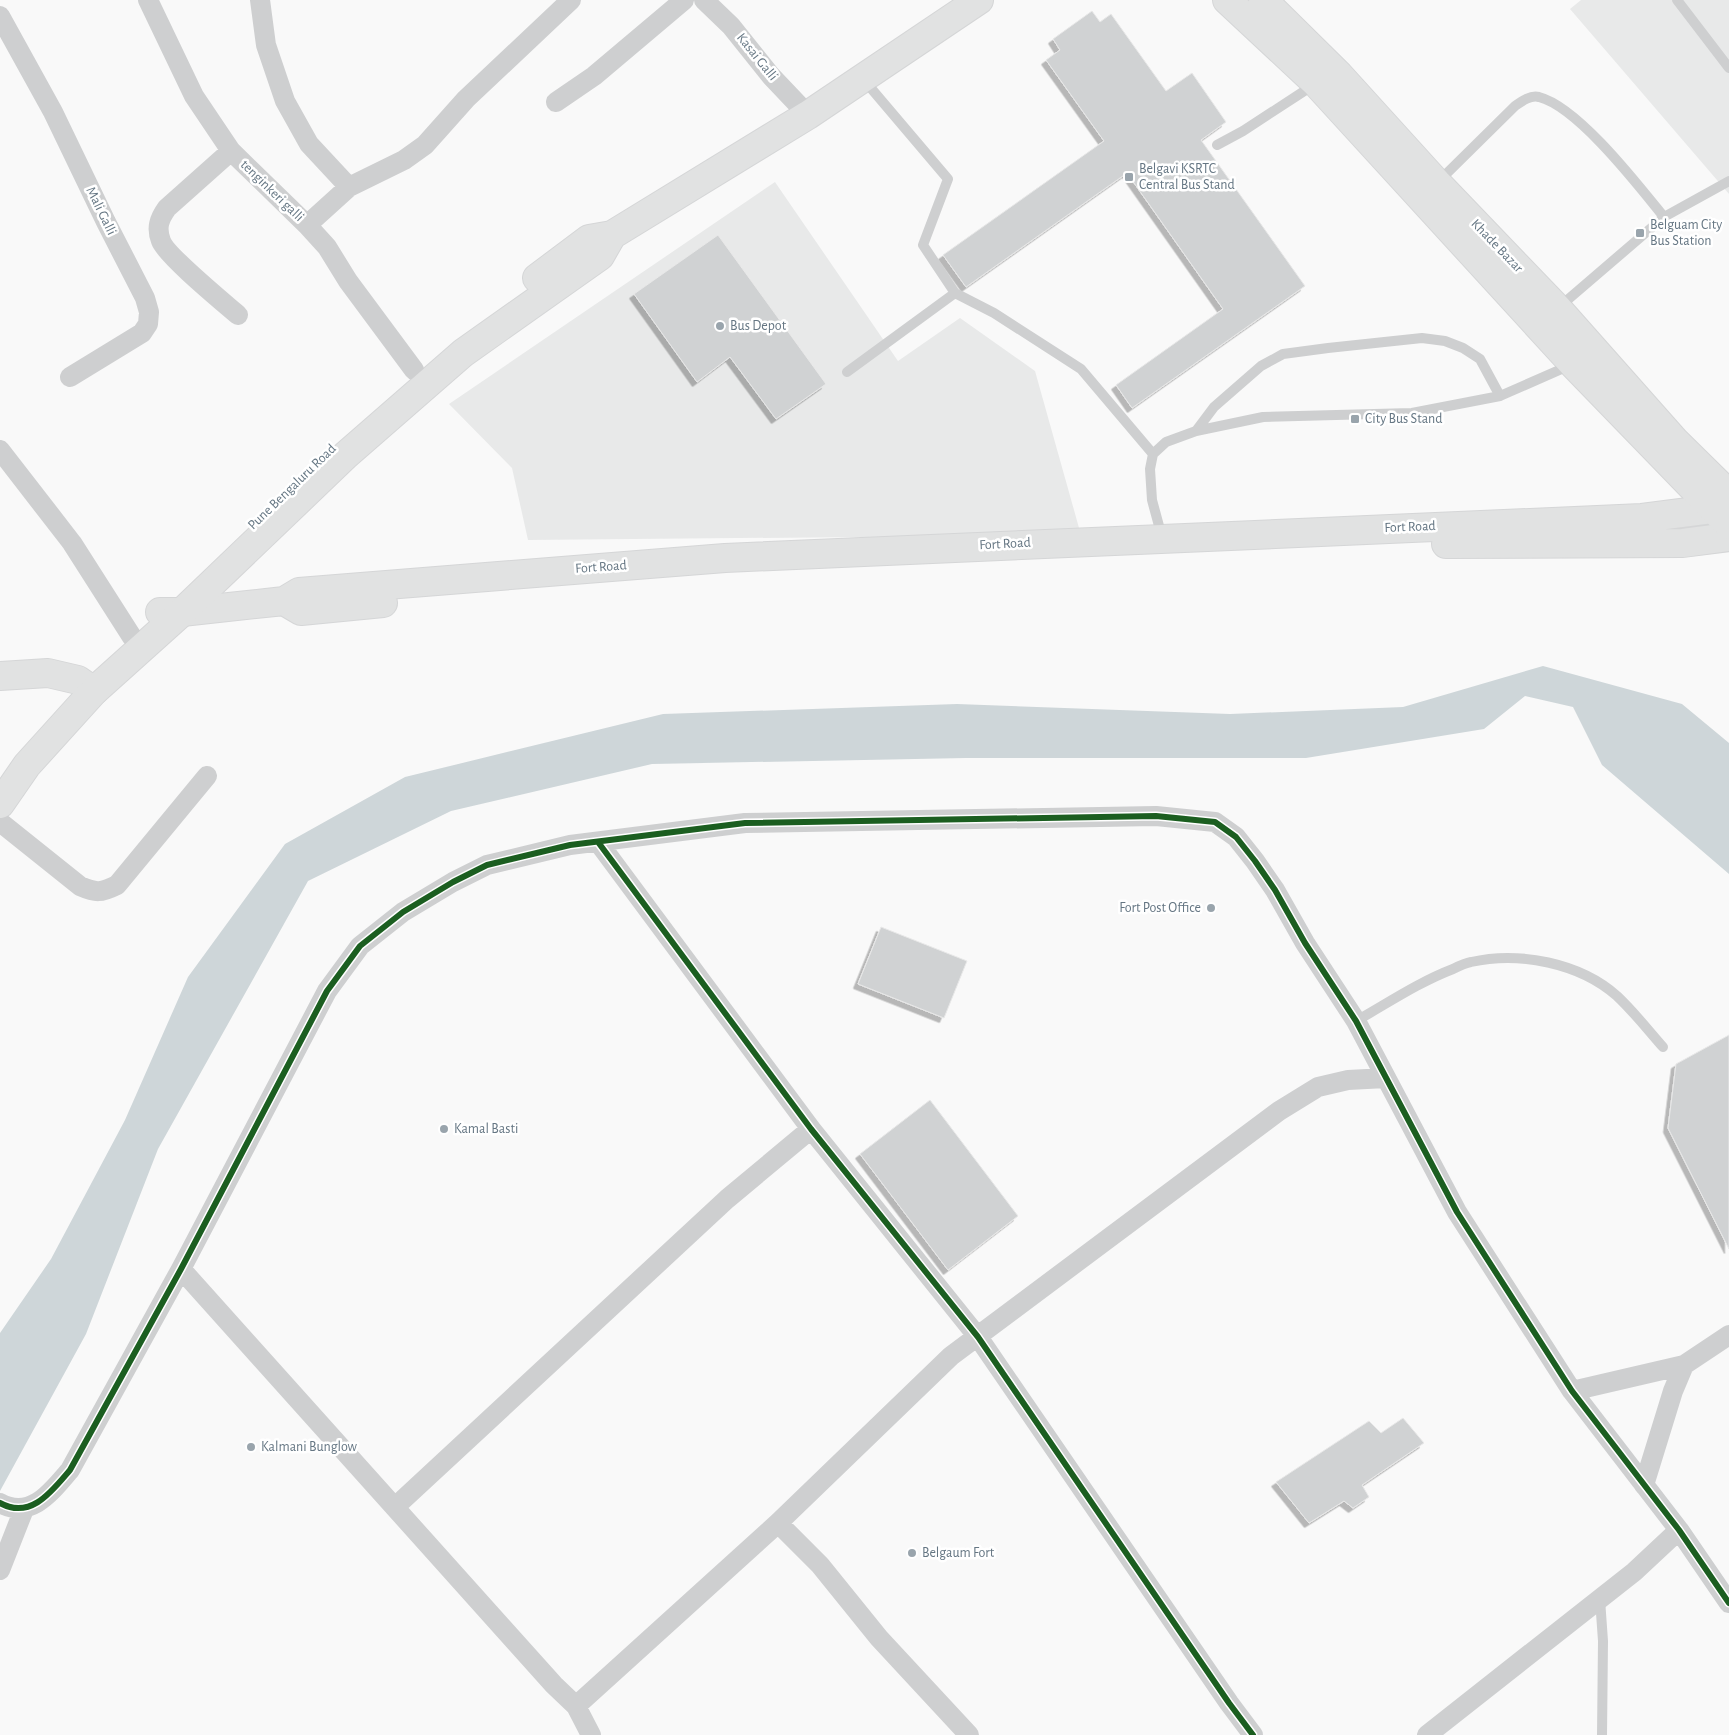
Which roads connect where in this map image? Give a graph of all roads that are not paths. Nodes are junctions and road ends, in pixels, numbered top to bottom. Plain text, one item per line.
1 (148, 0) edge
2 (260, 0) edge
3 (571, 0) edge
4 (684, 0) edge
5 (704, 0) edge
6 (979, 0) edge
7 (1227, 0) edge
8 (1263, 0) edge
9 (1677, 0) edge
10 (0, 16) edge
11 (1729, 68) edge
12 (863, 79) junction
13 (1316, 83) junction
14 (556, 102) dead end
15 (808, 115) junction
16 (1217, 145) dead end
17 (231, 151) junction
18 (1729, 181) edge
19 (1437, 183) junction
20 (349, 187) junction
21 (1664, 216) junction
22 (307, 225) junction
23 (612, 235) junction
24 (955, 293) junction
25 (1558, 308) junction
26 (238, 315) dead end
27 (1574, 364) junction
28 (414, 370) junction
29 (847, 372) dead end
30 (70, 377) dead end
31 (1500, 396) junction
32 (1196, 430) junction
33 (0, 450) edge
34 (1153, 454) junction
35 (1725, 508) edge
36 (1729, 537) edge
37 (1164, 544) junction
38 (171, 612) junction
39 (132, 637) junction
40 (0, 676) edge
41 (86, 686) junction
42 (0, 774) edge
43 (207, 776) dead end
44 (0, 804) edge
45 (0, 822) edge
46 (598, 842) junction
47 (1356, 1021) junction
48 (1663, 1048) dead end
49 (1386, 1078) junction
50 (811, 1129) junction
51 (181, 1269) junction
52 (1729, 1335) edge
53 (978, 1337) junction
54 (1684, 1364) junction
55 (1572, 1391) junction
56 (1644, 1485) junction
57 (0, 1503) edge
58 (395, 1507) junction
59 (24, 1509) junction
60 (778, 1522) junction
61 (1680, 1530) junction
62 (0, 1570) edge
63 (1600, 1598) junction
64 (1729, 1603) edge
65 (576, 1706) junction
66 (591, 1735) edge
67 (969, 1735) edge
68 (1253, 1735) edge
69 (1426, 1735) edge
70 (1602, 1735) edge

1 - 17 street, tenginkeri galli
2 - 20 street
3 - 20 street
4 - 14 street
5 - 15 street, Kasai Galli
6 - 12 main road
7 - 13 main road
8 - 19 main road, Khade Bazar
9 - 11 lane
10 - 30 street, Mali Galli
12 - 15 main road
12 - 24 lane
13 - 16 lane
13 - 27 main road
15 - 23 main road
17 - 22 street, tenginkeri galli
17 - 26 street
18 - 21 lane
19 - 21 lane
19 - 25 main road, Khade Bazar
20 - 22 street
21 - 25 lane
22 - 28 street, tenginkeri galli
23 - 28 main road, Pune Bengaluru Road
23 - 38 main road
24 - 29 lane
24 - 34 lane
25 - 35 main road, Khade Bazar
27 - 31 lane
27 - 35 main road
28 - 38 main road, Pune Bengaluru Road
31 - 32 lane
31 - 32 lane
32 - 34 lane
33 - 39 street
34 - 37 lane
35 - 37 main road, Fort Road
36 - 37 main road, Fort Road
37 - 38 main road, Fort Road
38 - 39 main road, Pune Bengaluru Road
38 - 41 main road
39 - 41 main road, Pune Bengaluru Road
40 - 41 main road
41 - 42 main road, Pune Bengaluru Road
41 - 44 main road
43 - 45 street
46 - 47 street
46 - 50 street
46 - 51 street
47 - 48 lane
47 - 49 street
49 - 53 street
49 - 55 street
50 - 53 street
50 - 58 street
51 - 58 street
51 - 59 street
52 - 54 street
53 - 60 street
53 - 68 street
54 - 55 street
54 - 56 street
55 - 56 street
56 - 61 street
57 - 59 street
58 - 65 street
59 - 62 street
60 - 65 street
60 - 67 street
61 - 63 street
61 - 64 street
63 - 69 street
63 - 70 lane
65 - 66 street

